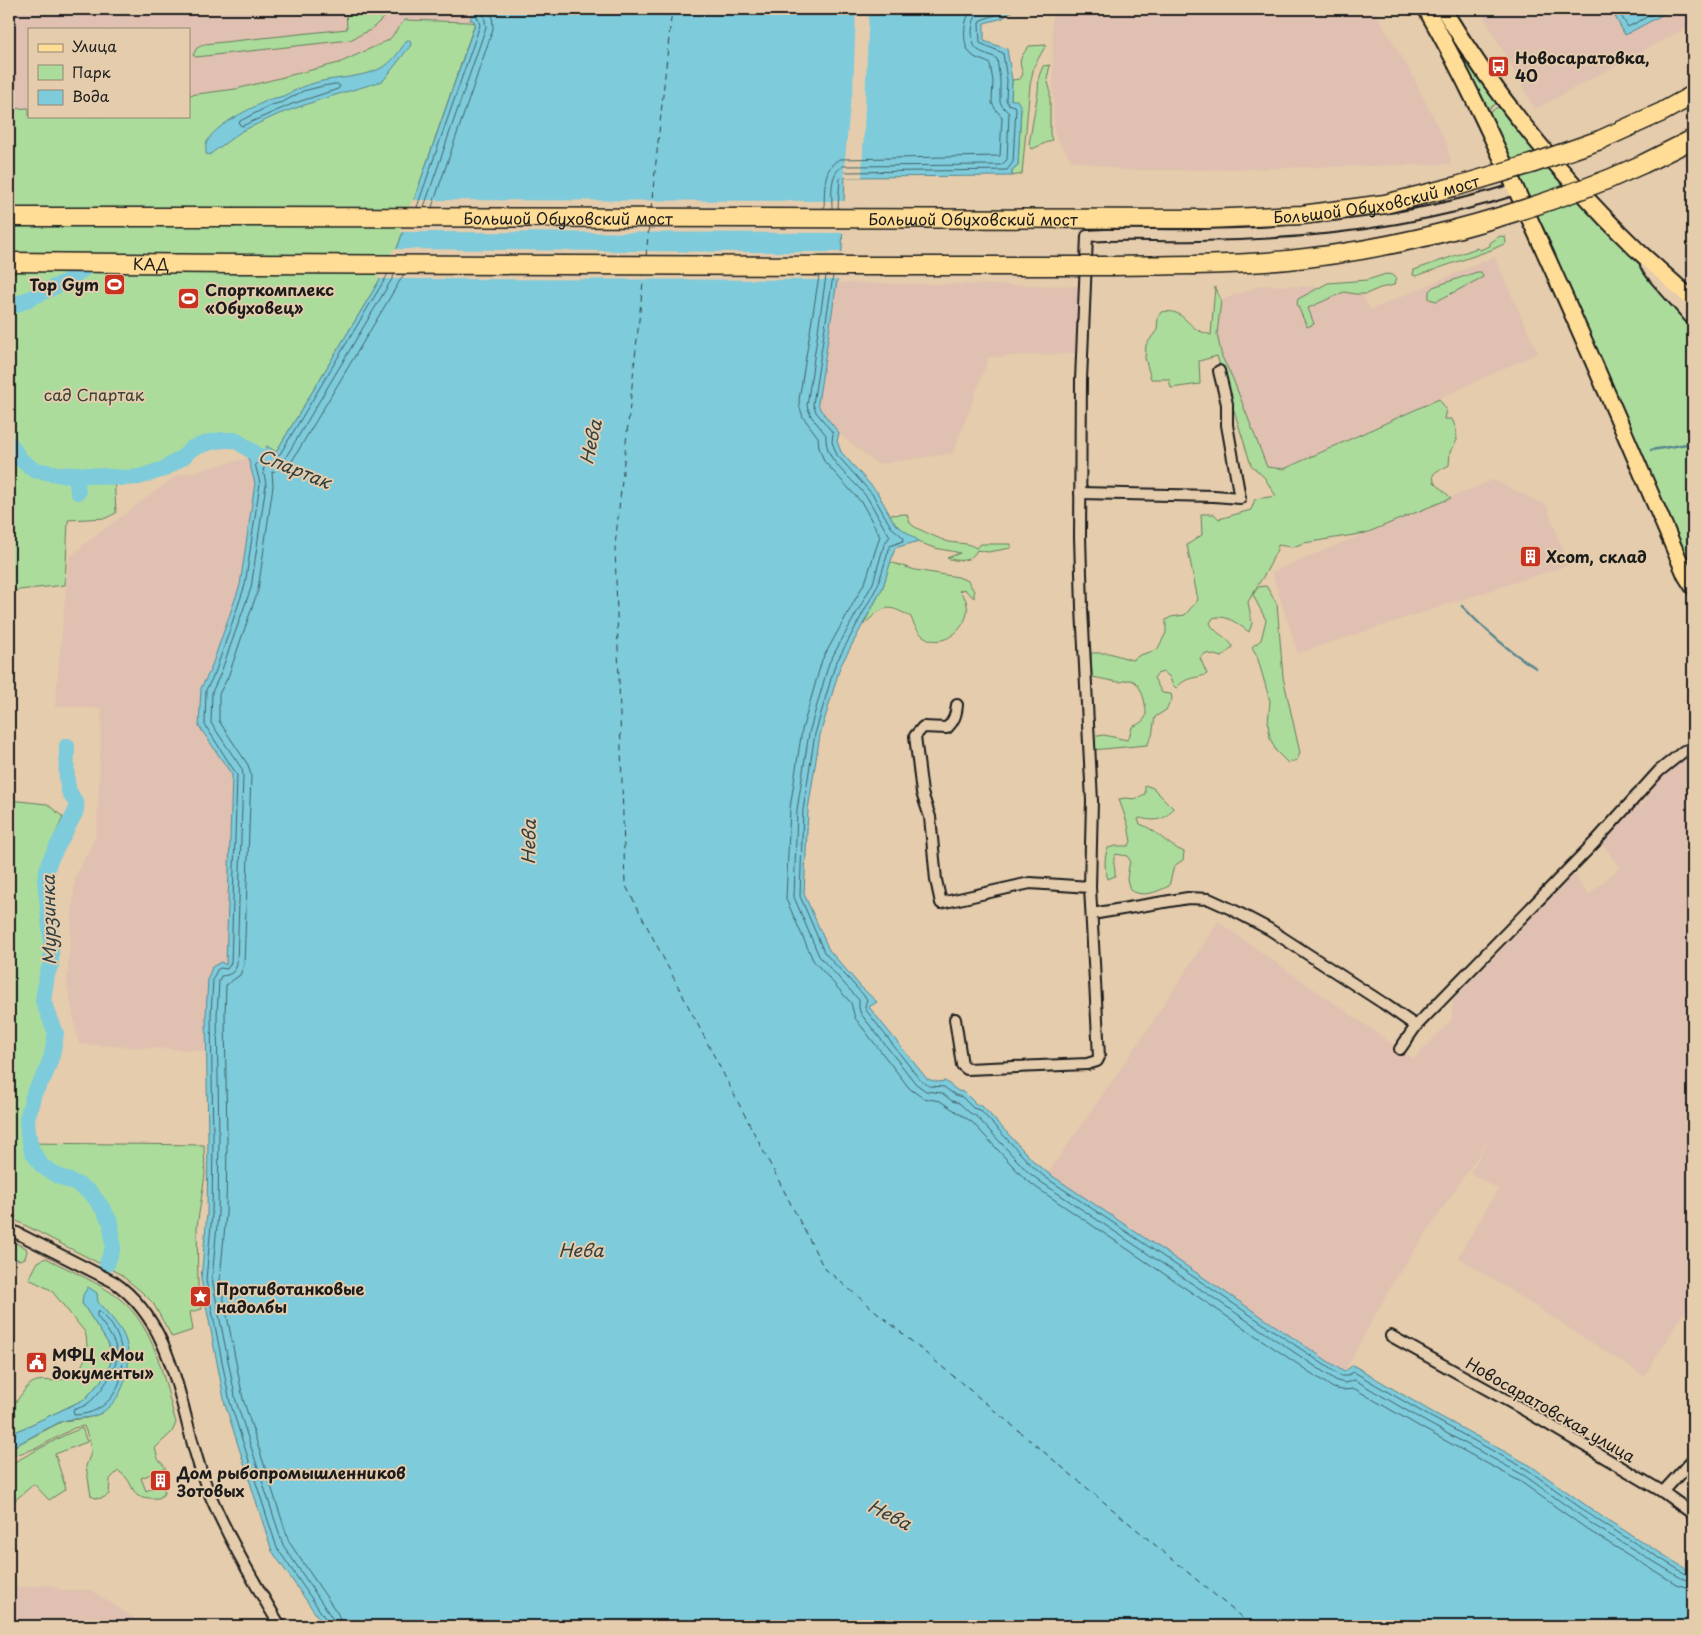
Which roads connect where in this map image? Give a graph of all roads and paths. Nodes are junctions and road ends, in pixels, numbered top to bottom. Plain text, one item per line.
1 (1426, 9) edge
2 (1443, 9) edge
3 (1693, 95) edge
4 (1693, 139) edge
5 (1516, 188) junction
6 (9, 217) edge
7 (1638, 250) junction
8 (9, 262) edge
9 (1678, 286) junction
10 (1693, 291) edge
11 (1693, 300) edge
12 (1693, 318) edge
13 (1219, 371) dead end
14 (1080, 493) junction
15 (1690, 582) edge
16 (1693, 594) edge
17 (957, 706) dead end
18 (1693, 749) edge
19 (1090, 888) junction
20 (1092, 914) junction
21 (955, 1019) dead end
22 (1416, 1026) junction
23 (1400, 1049) dead end
24 (9, 1229) edge
25 (1391, 1336) dead end
26 (1693, 1459) edge
27 (1663, 1492) junction
28 (1693, 1514) edge
29 (280, 1626) edge

1 - 5 main road
2 - 7 main road
3 - 6 highway, Большой Обуховский мост, bridge
4 - 8 highway, КАД, bridge
5 - 14 street
5 - 15 main road
7 - 9 main road
7 - 12 main road
9 - 10 street
9 - 11 main road
13 - 14 street
14 - 19 street
15 - 16 main road
17 - 19 street
18 - 22 street
19 - 20 street
20 - 21 street
20 - 22 street
22 - 23 street
24 - 29 street
25 - 27 street, Новосаратовская улица
26 - 27 street
27 - 28 street, Новосаратовская улица

